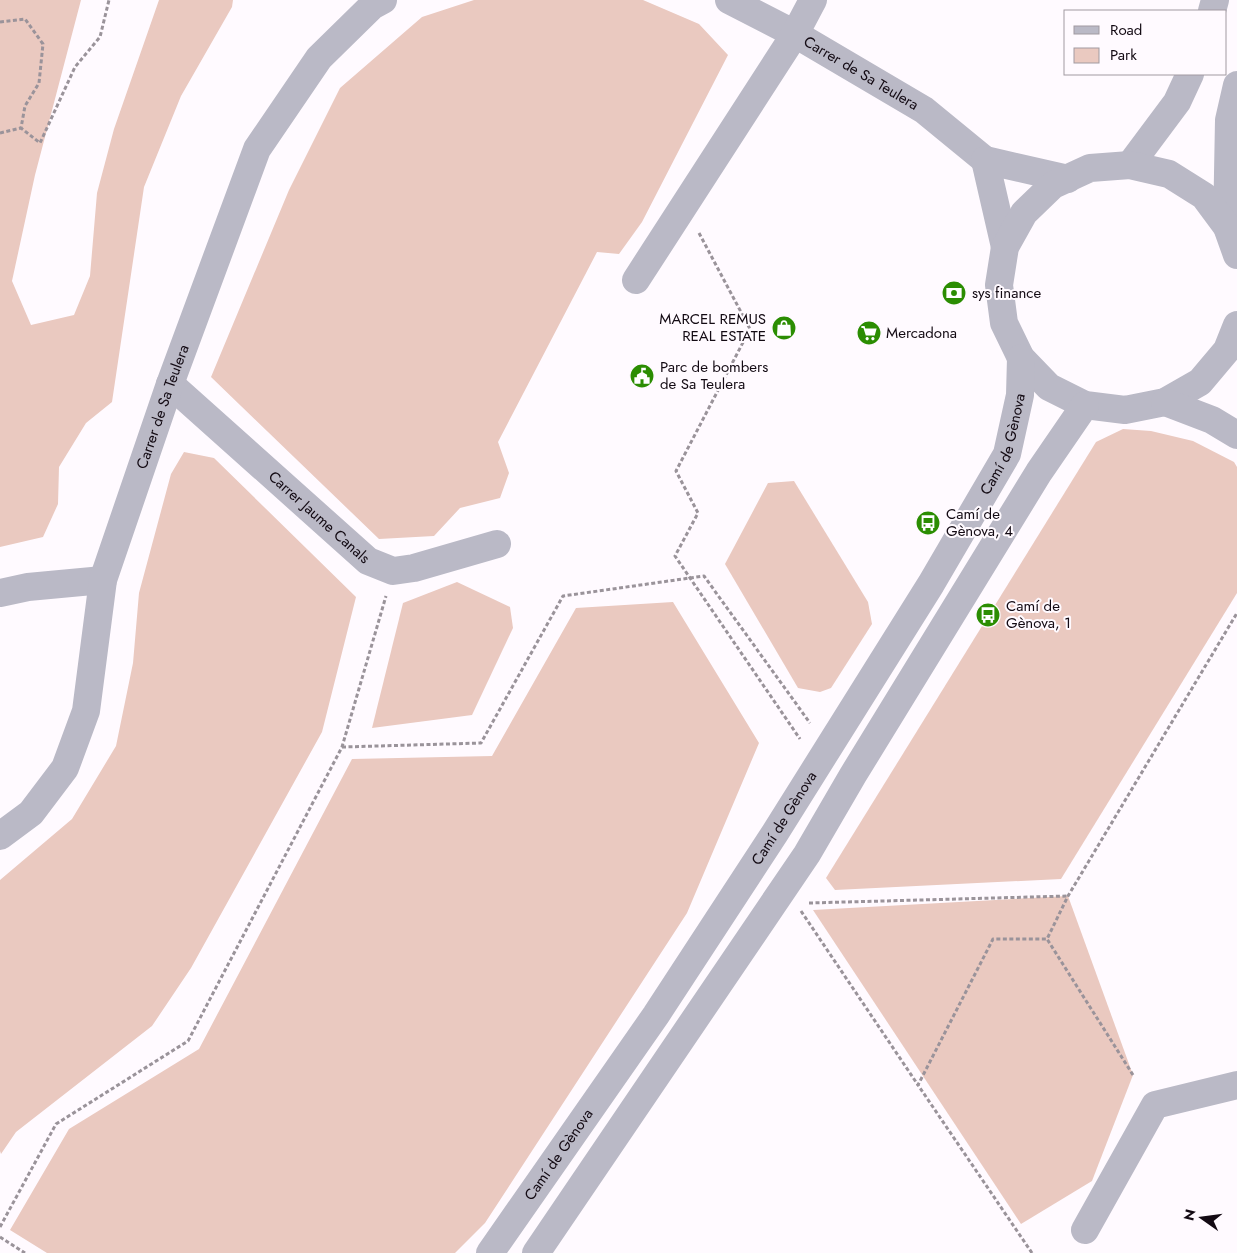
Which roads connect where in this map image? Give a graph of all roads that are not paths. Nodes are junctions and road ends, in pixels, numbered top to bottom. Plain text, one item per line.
1 (383, 0) edge
2 (730, 0) edge
3 (813, 0) edge
4 (795, 34) junction
5 (1190, 75) edge
6 (1237, 85) edge
7 (985, 160) junction
8 (1130, 165) junction
9 (1068, 179) junction
10 (1227, 227) junction
11 (1005, 247) junction
12 (1237, 255) edge
13 (636, 280) dead end
14 (1237, 325) edge
15 (1021, 358) junction
16 (170, 384) junction
17 (1165, 402) junction
18 (1085, 405) junction
19 (1237, 435) edge
20 (497, 544) dead end
21 (103, 580) junction
22 (0, 593) edge
23 (0, 836) edge
24 (1237, 1085) edge
25 (1085, 1230) dead end
26 (490, 1253) edge
27 (536, 1253) edge

1 - 16 street, Carrer de Sa Teulera
2 - 4 street, Carrer de Sa Teulera
3 - 4 street
4 - 7 street, Carrer de Sa Teulera
4 - 13 street
5 - 8 street
6 - 10 street
7 - 9 street, Carrer de Sa Teulera
7 - 11 street
8 - 9 street
8 - 10 street
9 - 11 street
10 - 12 street
11 - 15 street
14 - 17 street
15 - 18 street
15 - 26 street, Camí de Gènova
16 - 20 street, Carrer Jaume Canals
16 - 21 street, Carrer de Sa Teulera
17 - 18 street
17 - 19 street
18 - 27 street
21 - 22 street
21 - 23 street, Carrer de Sa Teulera
24 - 25 street

